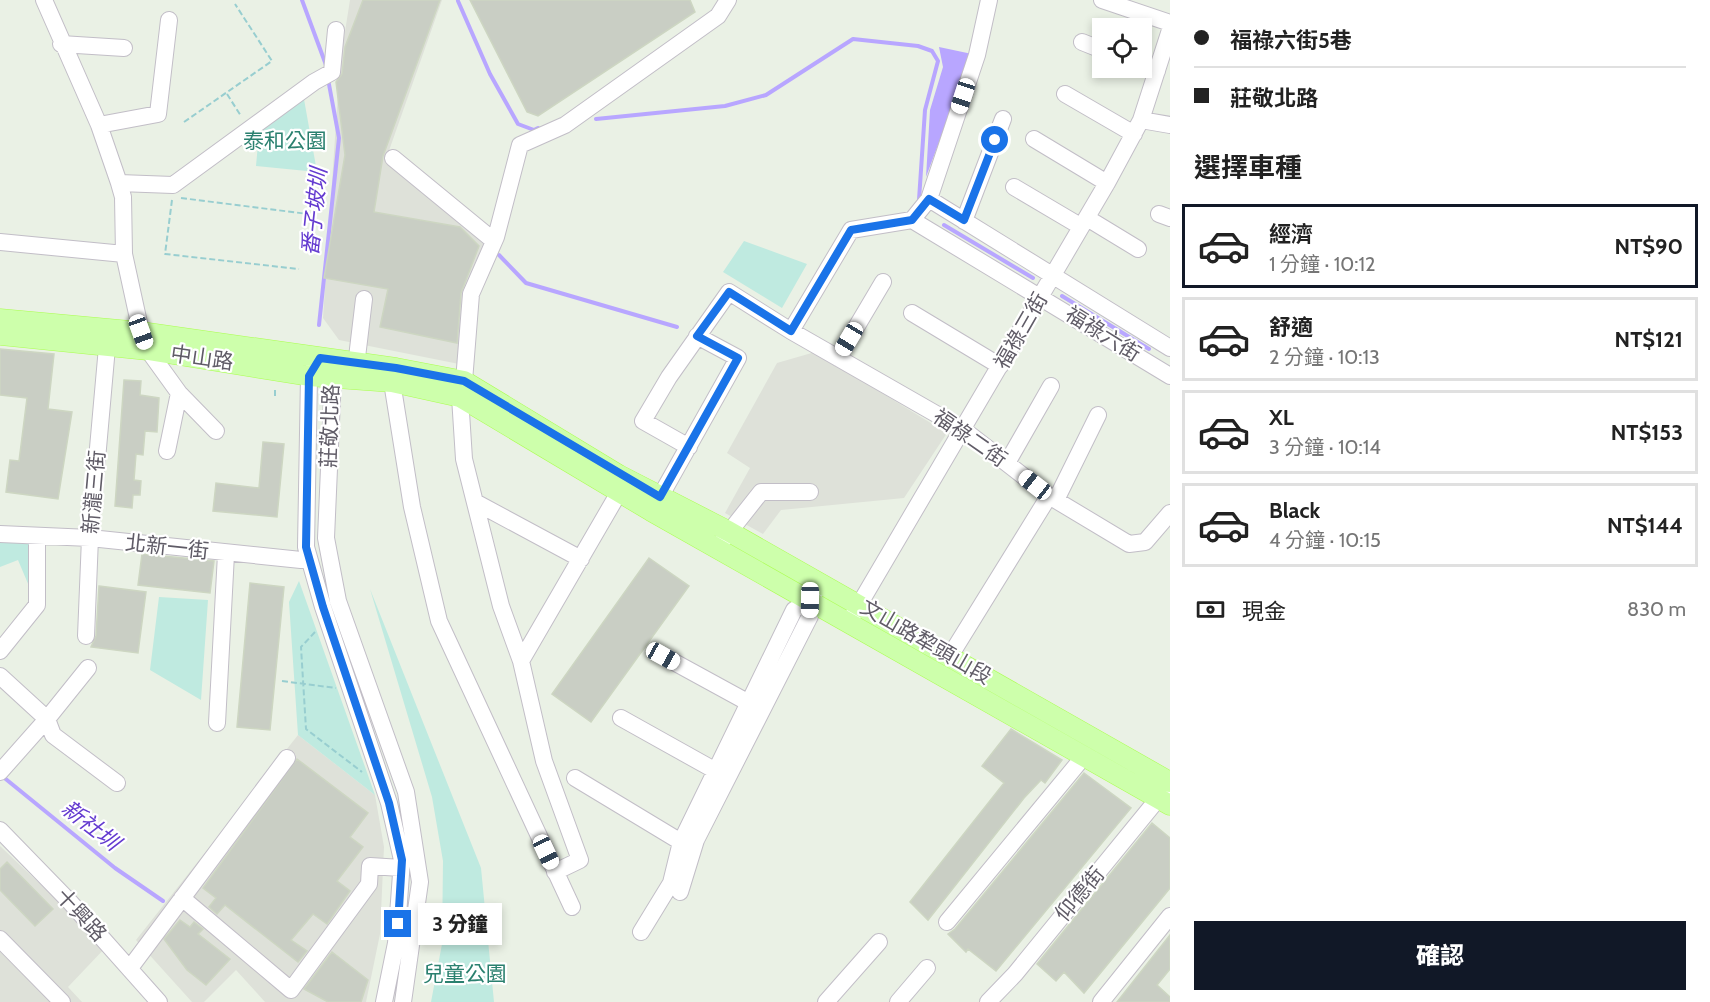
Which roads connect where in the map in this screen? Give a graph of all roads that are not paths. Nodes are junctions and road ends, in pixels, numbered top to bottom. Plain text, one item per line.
1 (44, 0) edge
2 (728, 0) edge
3 (989, 0) edge
4 (1102, 0) edge
5 (169, 20) dead end
6 (1170, 23) edge
7 (336, 30) dead end
8 (1170, 30) edge
9 (1082, 42) dead end
10 (61, 44) junction
11 (1092, 46) edge
12 (124, 48) dead end
13 (1152, 63) edge
14 (1147, 78) edge
15 (1065, 94) dead end
16 (1003, 119) dead end
17 (99, 125) junction
18 (1170, 125) edge
19 (1137, 127) junction
20 (1034, 139) dead end
21 (393, 158) dead end
22 (119, 183) junction
23 (1107, 183) junction
24 (1014, 187) dead end
25 (929, 199) junction
26 (912, 220) junction
27 (964, 220) junction
28 (1084, 222) junction
29 (494, 241) junction
30 (0, 242) edge
31 (1138, 249) dead end
32 (124, 254) junction
33 (1053, 276) junction
34 (883, 282) dead end
35 (1041, 296) junction
36 (364, 299) dead end
37 (912, 314) dead end
38 (0, 318) edge
39 (791, 331) junction
40 (0, 335) edge
41 (697, 336) junction
42 (145, 341) junction
43 (107, 347) junction
44 (1170, 348) edge
45 (320, 358) junction
46 (838, 358) junction
47 (1000, 366) junction
48 (1168, 368) edge
49 (355, 370) junction
50 (309, 376) junction
51 (333, 376) junction
52 (392, 382) junction
53 (1050, 386) dead end
54 (462, 389) junction
55 (179, 393) junction
56 (1098, 415) dead end
57 (964, 430) junction
58 (216, 431) dead end
59 (689, 447) junction
60 (167, 451) dead end
61 (1007, 463) junction
62 (623, 486) junction
63 (810, 492) dead end
64 (1052, 498) junction
65 (475, 502) junction
66 (655, 504) junction
67 (1170, 513) edge
68 (729, 531) junction
69 (0, 534) edge
70 (37, 537) junction
71 (90, 538) junction
72 (718, 549) junction
73 (226, 554) junction
74 (581, 559) junction
75 (301, 560) dead end
76 (821, 583) junction
77 (810, 600) junction
78 (859, 604) junction
79 (849, 622) junction
80 (86, 636) dead end
81 (0, 651) edge
82 (663, 656) dead end
83 (950, 656) junction
84 (521, 661) junction
85 (88, 668) dead end
86 (0, 676) edge
87 (749, 703) junction
88 (621, 718) dead end
89 (48, 719) junction
90 (217, 723) dead end
91 (1085, 755) junction
92 (287, 758) dead end
93 (2, 770) edge
94 (716, 771) junction
95 (575, 778) dead end
96 (117, 783) dead end
97 (1167, 792) edge
98 (0, 831) edge
99 (681, 842) junction
100 (401, 868) junction
101 (555, 872) junction
102 (680, 892) dead end
103 (182, 898) junction
104 (572, 907) dead end
105 (1170, 916) edge
106 (947, 922) dead end
107 (641, 932) dead end
108 (0, 939) edge
109 (879, 942) dead end
110 (130, 968) junction
111 (927, 968) dead end
112 (833, 999) edge
113 (62, 1002) edge
114 (159, 1002) edge
115 (384, 1002) edge
116 (403, 1002) edge
117 (898, 1002) edge
118 (988, 1002) edge
119 (1101, 1002) edge

1 - 10 street
2 - 29 street
3 - 25 street
4 - 6 street
5 - 17 street
7 - 22 street
8 - 13 street, 福祿三街
9 - 11 street
10 - 12 street
10 - 17 street
14 - 19 street, 福祿三街
15 - 19 street
16 - 27 street
17 - 22 street
18 - 19 street
19 - 23 street, 福祿三街
20 - 23 street
21 - 29 street
22 - 32 street
23 - 28 street, 福祿三街
24 - 28 street
25 - 26 street
25 - 27 street, 福祿六街
26 - 35 street, 福祿六街
26 - 39 street
27 - 33 street, 福祿六街
28 - 31 street
28 - 33 street, 福祿三街
29 - 54 street
30 - 32 street
32 - 42 street
33 - 35 street, 福祿三街
33 - 44 street, 福祿六街
34 - 46 street
35 - 47 street, 福祿三街
35 - 48 street, 福祿六街
36 - 49 street
37 - 47 street
38 - 42 main road, 中山路
39 - 41 street, 福祿二街
39 - 46 street, 福祿二街
40 - 43 main road, 中山路
41 - 59 street
41 - 59 street
42 - 43 main road, 中山路
42 - 45 main road, 中山路
42 - 50 main road, 中山路
42 - 55 street
43 - 71 street, 新瀧三街
45 - 49 main road, 文山路犂頭山段
45 - 50 street, 莊敬北路
45 - 51 street, 莊敬北路
46 - 57 street, 福祿二街
47 - 57 street, 福祿三街
49 - 51 main road, 文山路犂頭山段
49 - 52 main road, 文山路犂頭山段
49 - 54 main road, 文山路犂頭山段
50 - 51 main road, 中山路
50 - 100 street, 莊敬北路
51 - 116 street, 莊敬北路
52 - 54 main road, 文山路犂頭山段
52 - 101 street
53 - 61 street
54 - 62 main road, 文山路犂頭山段
54 - 65 street
55 - 58 street
55 - 60 street
56 - 64 street
57 - 61 street, 福祿二街
57 - 78 street, 福祿三街
59 - 66 street
61 - 64 street, 福祿二街
62 - 66 main road, 文山路犂頭山段
62 - 74 street
63 - 68 street
64 - 67 street, 福祿二街
64 - 83 street
65 - 74 street
65 - 84 street
66 - 68 main road, 文山路犂頭山段
66 - 72 main road, 文山路犂頭山段
68 - 72 street
68 - 76 main road, 文山路犂頭山段
69 - 70 street, 北新一街
70 - 71 street, 北新一街
70 - 81 street
71 - 73 street, 北新一街
71 - 80 street, 新瀧三街
72 - 77 main road, 文山路犂頭山段
73 - 75 street, 北新一街
73 - 90 street
74 - 84 street
76 - 77 street
76 - 78 main road, 文山路犂頭山段
77 - 79 main road, 文山路犂頭山段
77 - 87 street
77 - 102 street
78 - 79 street, 福祿三街
78 - 83 main road, 文山路犂頭山段
79 - 91 main road, 文山路犂頭山段
82 - 87 street
83 - 97 main road, 文山路犂頭山段
84 - 101 street
85 - 89 street
86 - 89 street
87 - 94 street
88 - 94 street
89 - 93 street
89 - 96 street
91 - 97 main road, 文山路犂頭山段
91 - 106 street
92 - 103 street
94 - 99 street
95 - 99 street
97 - 118 street, 仰德街
98 - 110 street, 十興路
99 - 107 street
100 - 103 street
100 - 115 street, 莊敬北路
101 - 104 street
103 - 110 street
105 - 119 street
108 - 113 street
109 - 112 street
110 - 114 street, 十興路
111 - 117 street

